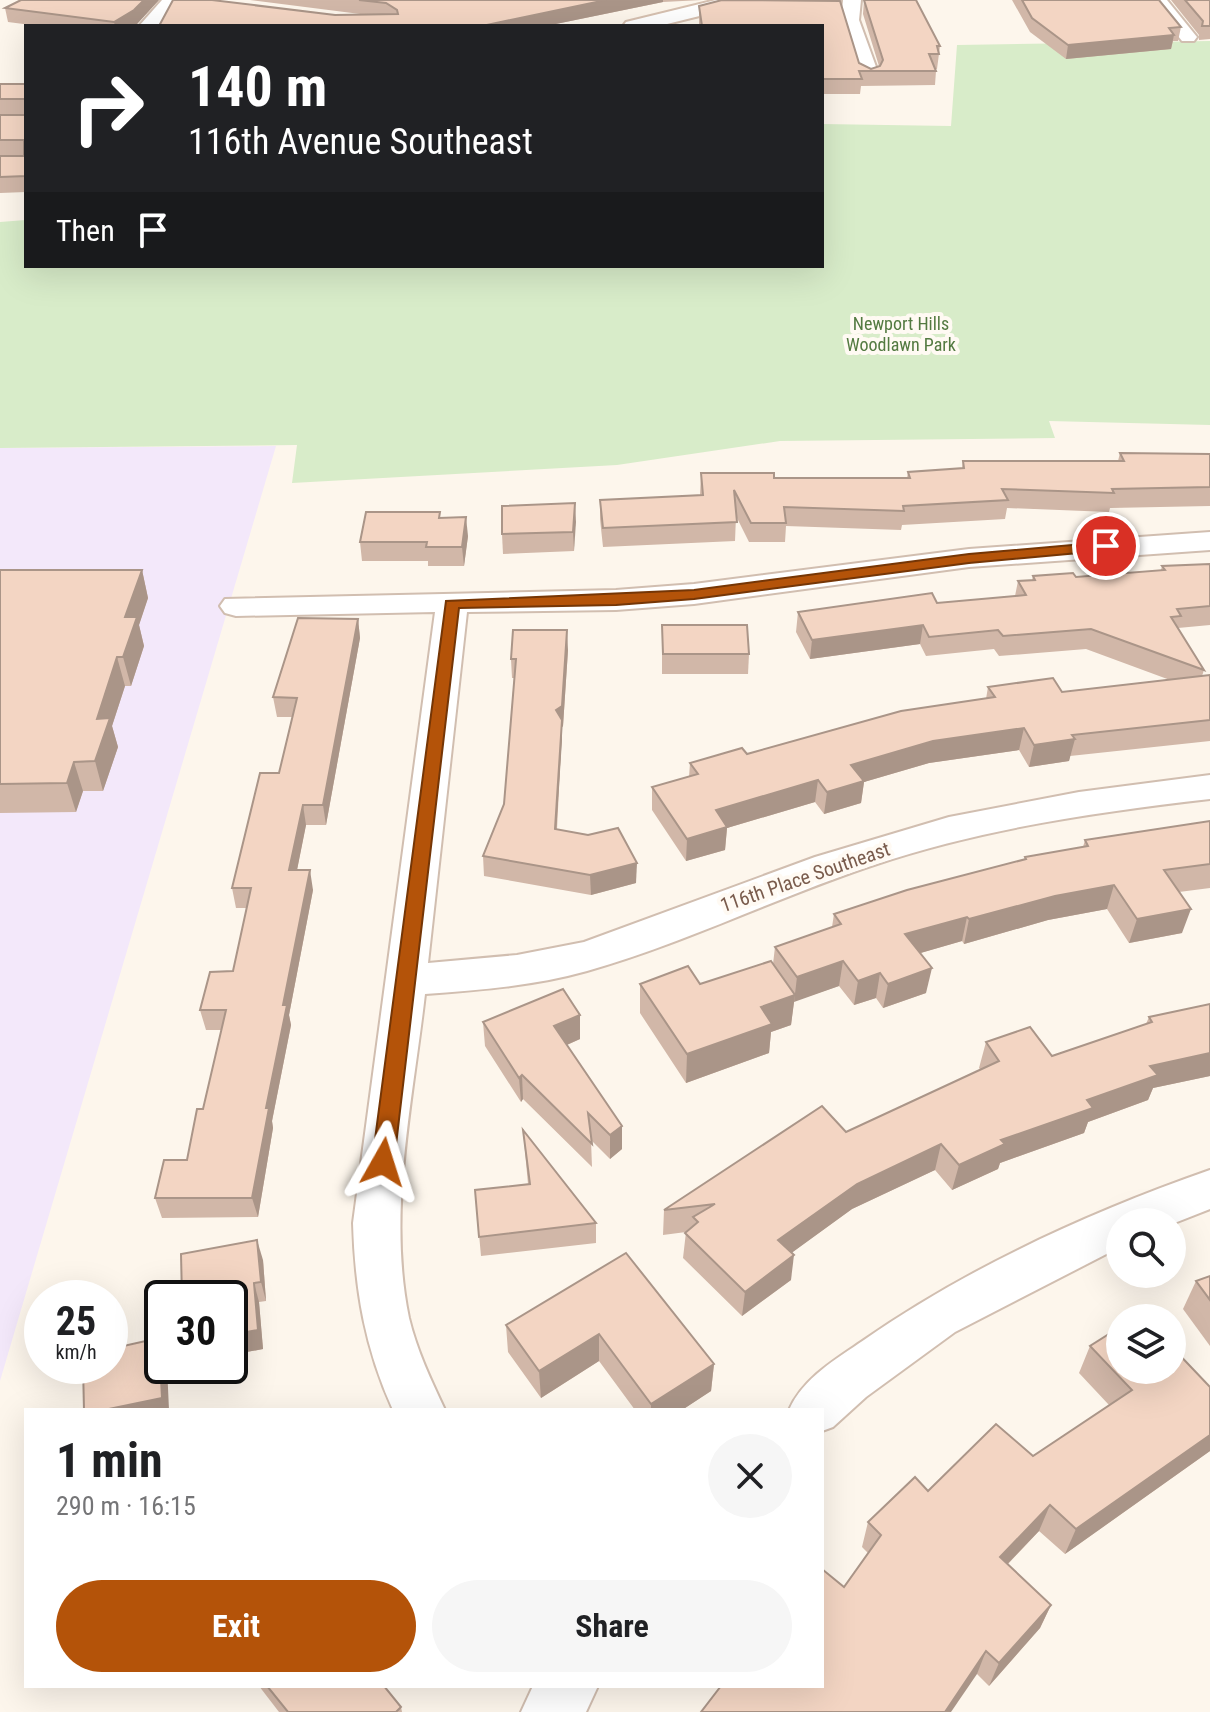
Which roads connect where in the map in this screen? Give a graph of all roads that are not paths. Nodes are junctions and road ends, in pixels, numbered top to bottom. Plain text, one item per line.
1 (741, 0) edge
2 (852, 0) edge
3 (1158, 0) edge
4 (181, 1) edge
5 (675, 22) edge
6 (149, 24) edge
7 (654, 24) edge
8 (1188, 37) dead end
9 (869, 75) edge
10 (1210, 541) edge
11 (452, 604) junction
12 (236, 606) dead end
13 (1210, 787) edge
14 (404, 980) junction
15 (1210, 1189) edge
16 (1161, 1208) edge
17 (1106, 1231) edge
18 (418, 1408) edge
19 (817, 1408) edge
20 (568, 1688) edge
21 (550, 1712) edge

1 - 5 main road
2 - 9 street
3 - 8 street
4 - 6 street
5 - 7 main road
10 - 11 street
11 - 12 street
11 - 14 street
13 - 14 street, 116th Place Southeast
14 - 18 street
15 - 16 street
17 - 19 street
20 - 21 street

